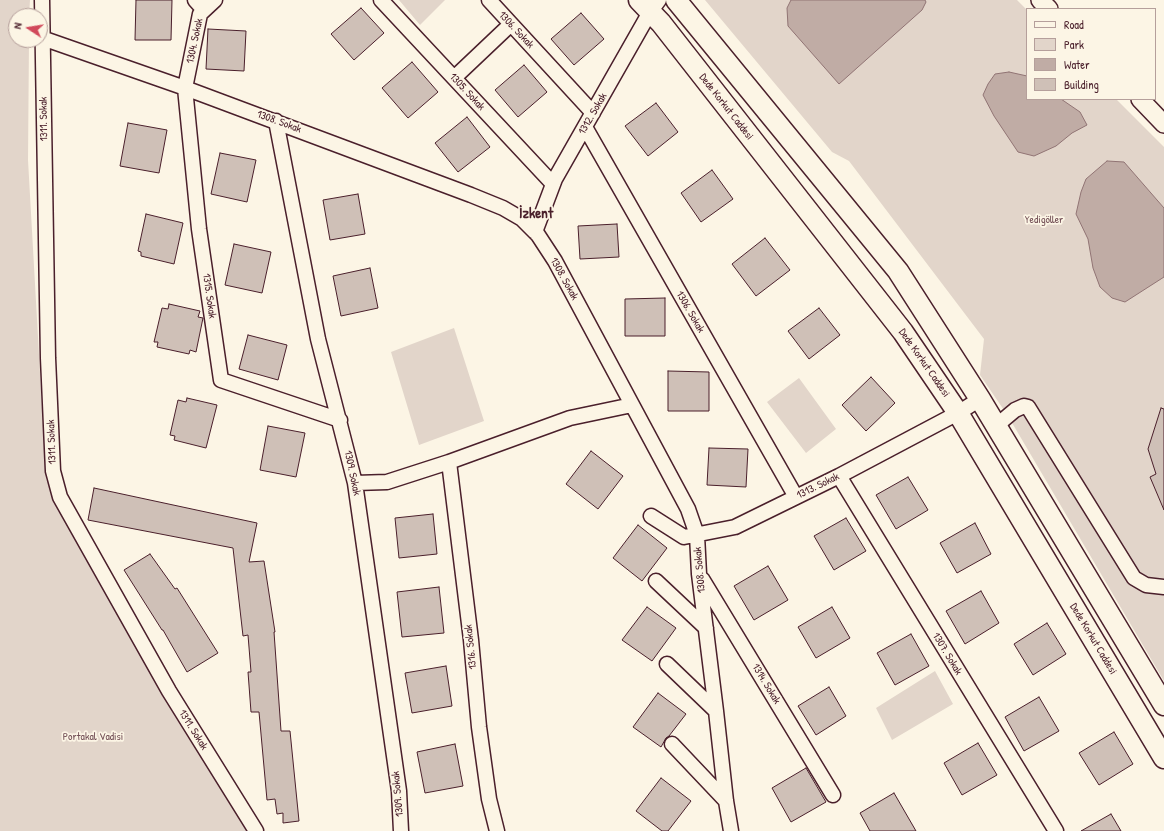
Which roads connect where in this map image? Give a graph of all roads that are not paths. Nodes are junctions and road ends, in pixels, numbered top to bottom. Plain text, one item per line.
1 (215, 0) edge
2 (381, 0) edge
3 (488, 0) edge
4 (676, 0) edge
5 (1040, 0) edge
6 (649, 4) edge
7 (199, 5) edge
8 (1048, 8) edge
9 (511, 24) junction
10 (48, 40) edge
11 (42, 48) edge
12 (454, 78) junction
13 (185, 88) junction
14 (1141, 100) edge
15 (593, 113) junction
16 (1162, 118) edge
17 (276, 121) junction
18 (585, 127) junction
19 (553, 184) junction
20 (535, 232) junction
21 (980, 399) junction
22 (632, 405) junction
23 (958, 412) junction
24 (340, 420) junction
25 (996, 426) junction
26 (450, 462) junction
27 (839, 476) junction
28 (356, 483) junction
29 (796, 497) junction
30 (652, 516) dead end
31 (697, 535) junction
32 (699, 574) junction
33 (656, 581) dead end
34 (1164, 587) edge
35 (706, 628) junction
36 (667, 664) dead end
37 (1164, 705) edge
38 (716, 711) junction
39 (672, 744) dead end
40 (1164, 758) edge
41 (833, 795) dead end
42 (726, 801) junction
43 (256, 831) edge
44 (401, 831) edge
45 (497, 831) edge
46 (731, 831) edge
47 (1056, 831) edge

1 - 7 street, 1304. Sokak
2 - 12 street, 1305. Sokak
3 - 9 street, 1306. Sokak
4 - 21 main road
5 - 8 street
6 - 15 street, 1312. Sokak
6 - 23 main road, Dede Korkut Caddesi
7 - 13 street, 1304. Sokak
9 - 12 street
9 - 15 street, 1306. Sokak
10 - 13 street, 1308. Sokak
11 - 43 street, 1311. Sokak
12 - 19 street, 1305. Sokak
13 - 17 street, 1308. Sokak
13 - 24 street, 1315. Sokak
14 - 16 street
15 - 18 street, 1312. Sokak
17 - 20 street, 1308. Sokak
17 - 24 street, 1309. Sokak
18 - 19 street, 1312. Sokak
18 - 29 street, 1306. Sokak
19 - 20 street, 1312. Sokak
20 - 22 street, 1308. Sokak
21 - 23 street, 1313. Sokak
21 - 25 main road
22 - 26 street
22 - 31 street, 1308. Sokak
23 - 27 street, 1313. Sokak
23 - 40 main road, Dede Korkut Caddesi
24 - 28 street, 1309. Sokak
25 - 34 street
25 - 37 main road
26 - 28 street
26 - 45 street, 1316. Sokak
27 - 29 street, 1313. Sokak
27 - 47 street, 1307. Sokak
28 - 44 street, 1309. Sokak
29 - 31 street, 1313. Sokak
30 - 31 street, 1313. Sokak
31 - 32 street, 1308. Sokak
32 - 35 street, 1308. Sokak
32 - 41 street, 1314. Sokak
33 - 35 street
35 - 38 street, 1308. Sokak
36 - 38 street
38 - 42 street, 1308. Sokak
39 - 42 street
42 - 46 street, 1308. Sokak

